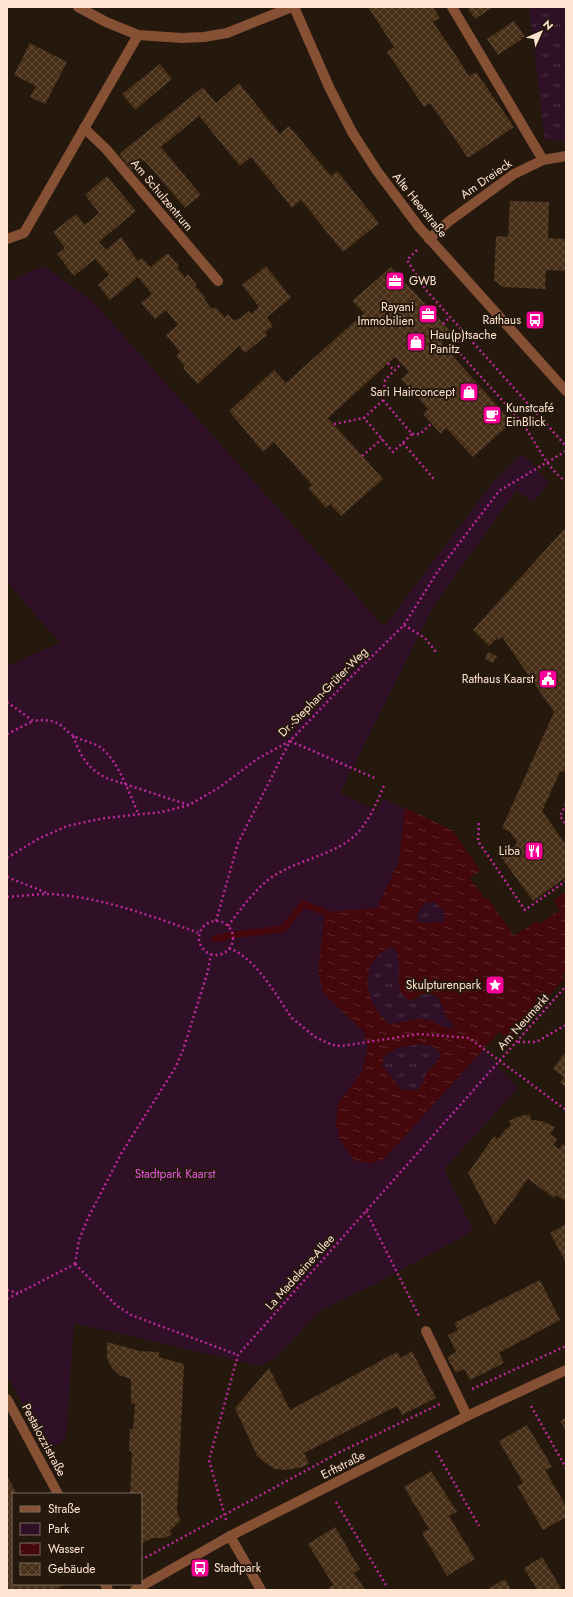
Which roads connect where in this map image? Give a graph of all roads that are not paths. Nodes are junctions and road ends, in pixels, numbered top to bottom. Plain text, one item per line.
1 (78, 7) edge
2 (293, 7) edge
3 (452, 7) edge
4 (138, 35) junction
5 (84, 128) junction
6 (566, 156) edge
7 (543, 160) junction
8 (7, 239) edge
9 (429, 239) junction
10 (218, 281) dead end
11 (566, 391) edge
12 (426, 1331) road end
13 (566, 1370) edge
14 (7, 1399) edge
15 (467, 1416) junction
16 (57, 1493) edge
17 (230, 1536) junction
18 (135, 1590) edge
19 (260, 1590) edge

1 - 4 street
2 - 4 street
2 - 9 street, Alte Heerstraße
3 - 7 street
4 - 5 street
5 - 8 street
5 - 10 street, Am Schulzentrum
6 - 7 street, Am Dreieck
7 - 9 street, Am Dreieck
9 - 11 street, Alte Heerstraße
12 - 15 street
13 - 15 street, Erftstraße
14 - 16 street, Pestalozzistraße
15 - 17 street, Erftstraße
17 - 18 street, Erftstraße
17 - 19 street

